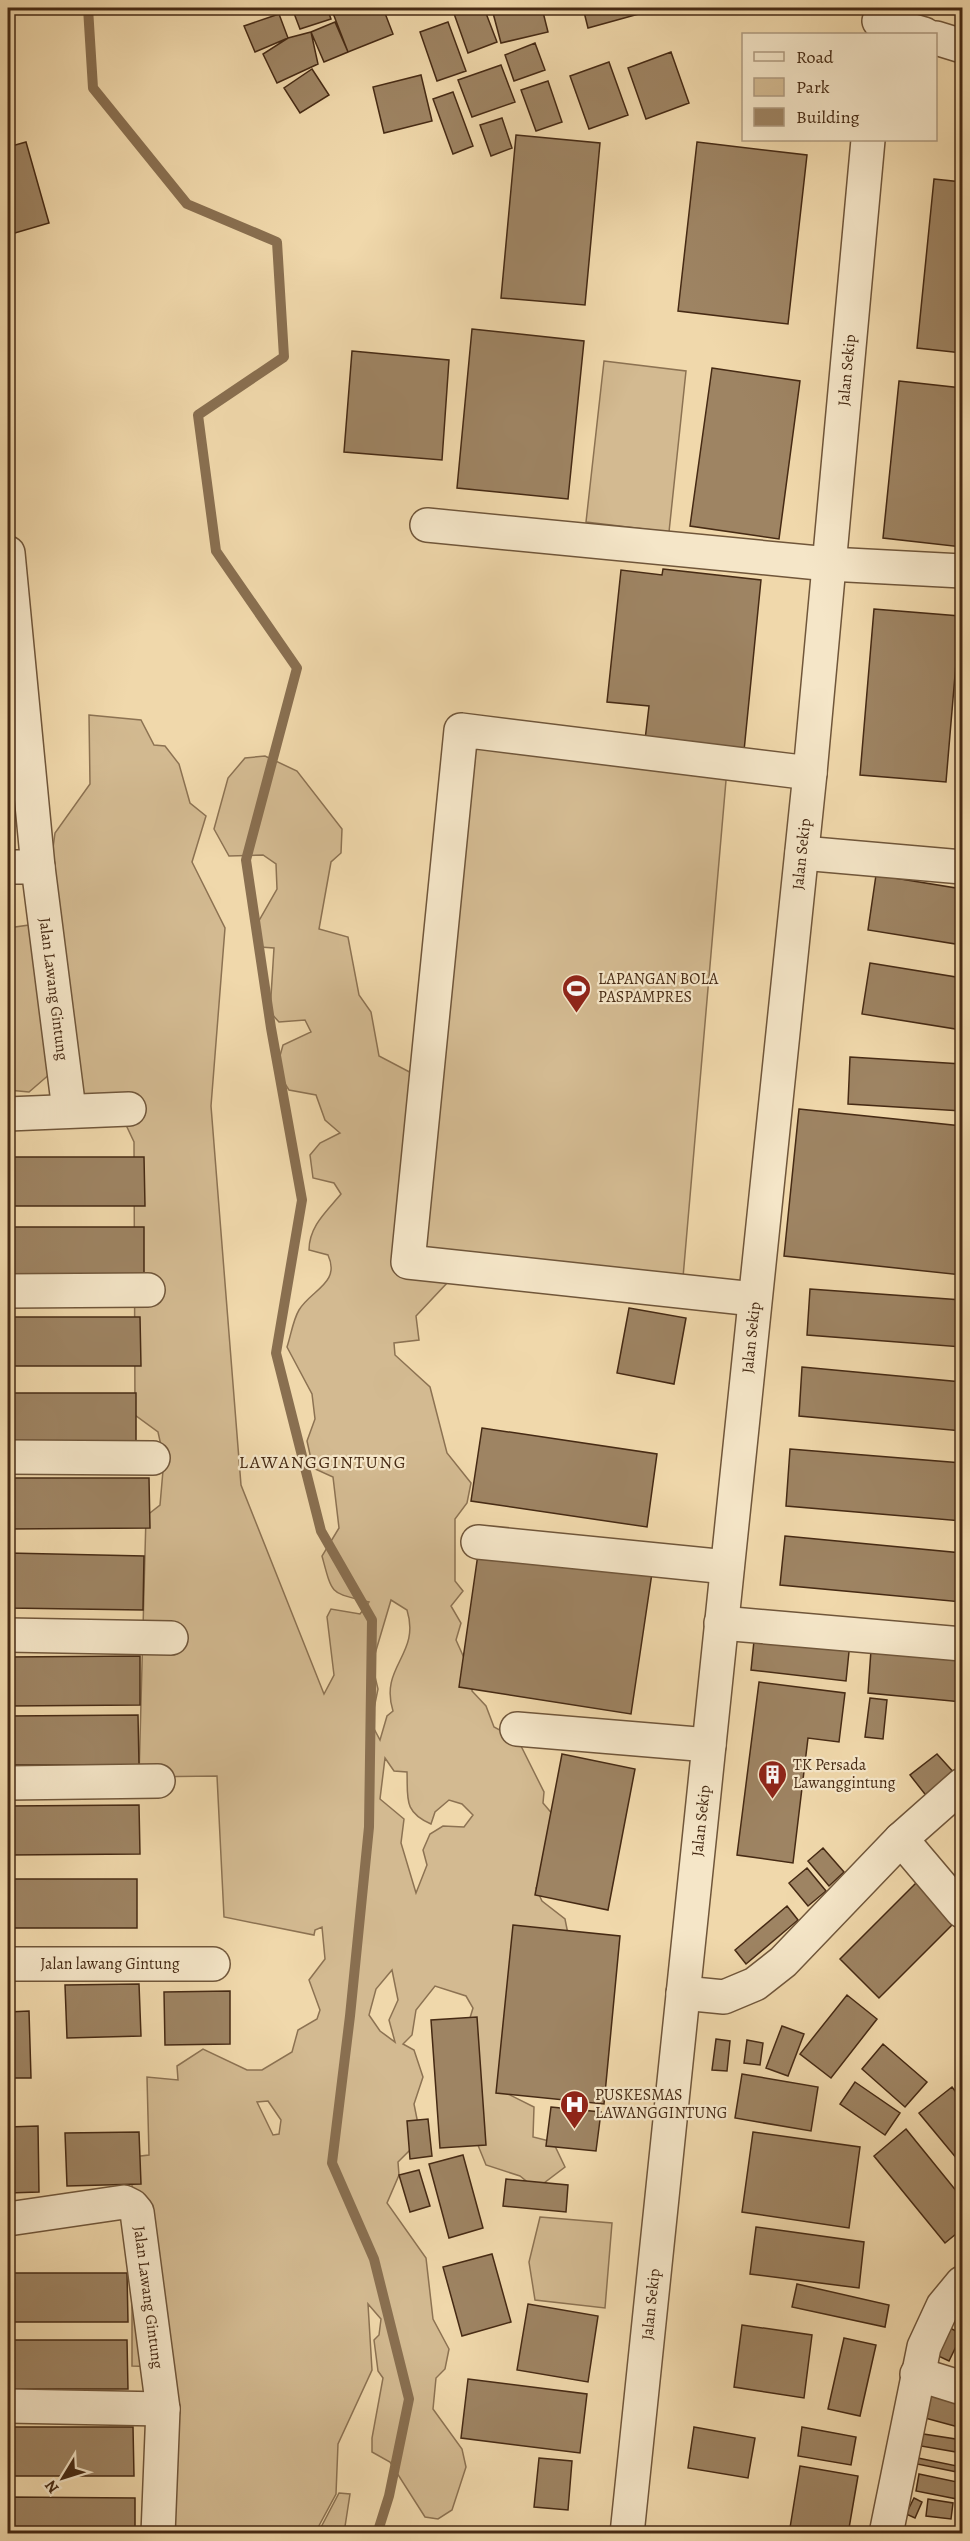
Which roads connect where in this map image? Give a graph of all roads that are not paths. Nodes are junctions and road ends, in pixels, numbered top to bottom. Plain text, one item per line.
1 (879, 21) edge
2 (921, 33) edge
3 (937, 38) edge
4 (963, 46) edge
5 (868, 141) edge
6 (427, 525) dead end
7 (8, 553) edge
8 (828, 564) junction
9 (963, 572) edge
10 (810, 773) junction
11 (802, 853) junction
12 (23, 867) edge
13 (963, 867) edge
14 (129, 1109) dead end
15 (69, 1110) junction
16 (8, 1114) edge
17 (148, 1290) dead end
18 (8, 1291) edge
19 (754, 1299) junction
20 (8, 1457) edge
21 (153, 1458) dead end
22 (478, 1542) dead end
23 (727, 1568) junction
24 (721, 1623) junction
25 (8, 1635) edge
26 (171, 1638) dead end
27 (963, 1644) edge
28 (517, 1729) dead end
29 (709, 1744) junction
30 (158, 1781) dead end
31 (8, 1783) edge
32 (963, 1785) edge
33 (901, 1839) junction
34 (963, 1911) edge
35 (8, 1964) edge
36 (213, 1965) dead end
37 (683, 1993) junction
38 (8, 2219) edge
39 (963, 2283) edge
40 (917, 2374) junction
41 (963, 2388) edge
42 (8, 2406) edge
43 (163, 2409) junction
44 (158, 2534) edge
45 (627, 2534) edge
46 (886, 2534) edge

1 - 2 street
3 - 4 street
5 - 8 street, Jalan Sekip
6 - 8 street
7 - 12 street, Jalan Lawang Gintung
8 - 9 street
8 - 10 street, Jalan Sekip
10 - 11 street, Jalan Sekip
10 - 19 street
11 - 13 street
11 - 19 street, Jalan Sekip
12 - 15 street, Jalan Lawang Gintung
14 - 15 street
15 - 16 street
17 - 18 street
19 - 23 street, Jalan Sekip
20 - 21 street
22 - 23 street
23 - 24 street, Jalan Sekip
24 - 27 street
24 - 29 street, Jalan Sekip
25 - 26 street
28 - 29 street
29 - 37 street, Jalan Sekip
30 - 31 street
32 - 33 street
33 - 34 street
33 - 37 street
35 - 36 street, Jalan lawang Gintung
37 - 45 street, Jalan Sekip
38 - 43 street, Jalan Lawang Gintung
39 - 40 street
40 - 41 street
40 - 46 street
42 - 43 street
43 - 44 street, Jalan Lawang Gintung

